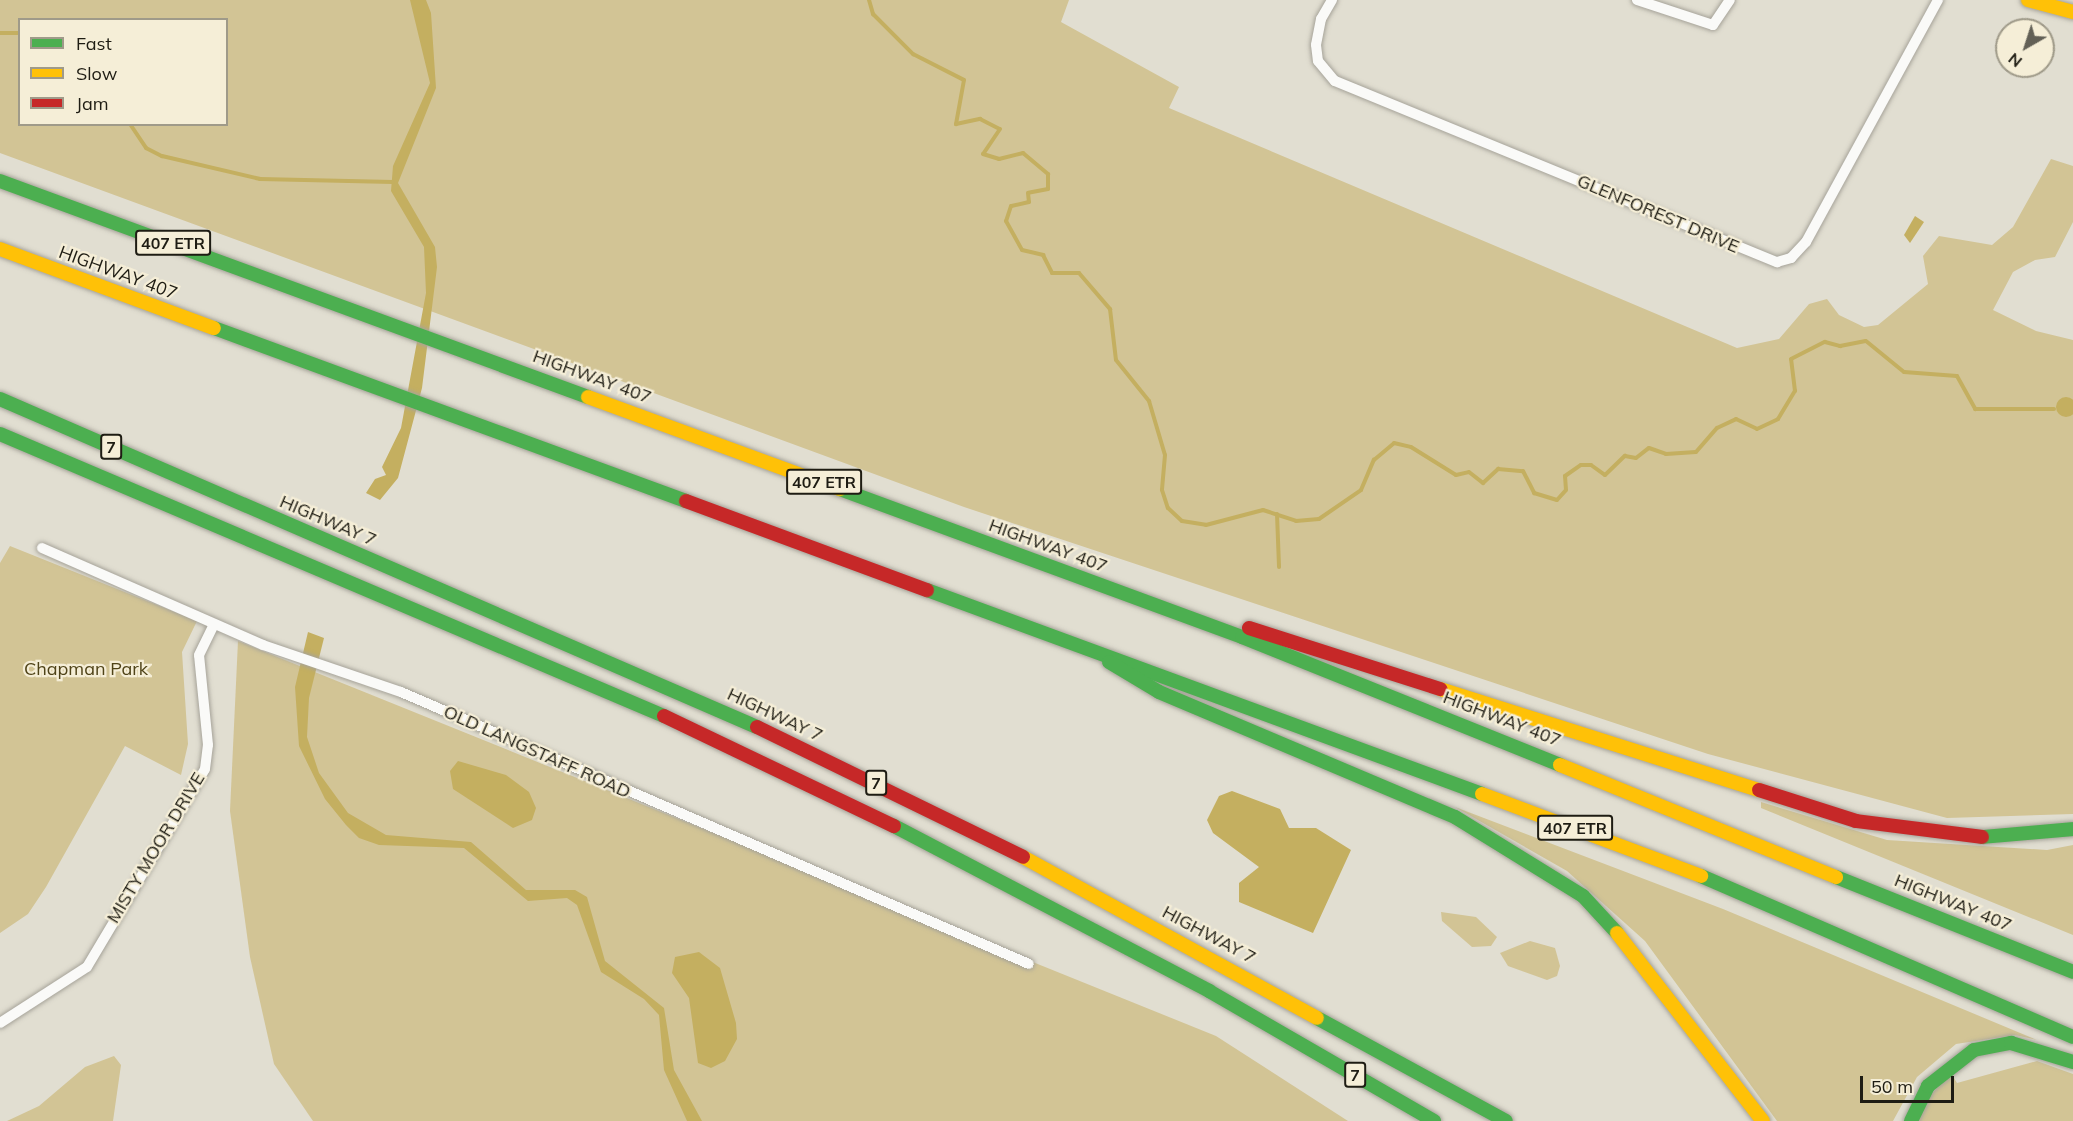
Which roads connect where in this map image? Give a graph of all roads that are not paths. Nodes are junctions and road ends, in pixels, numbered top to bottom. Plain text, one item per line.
1 (1332, 0) edge
2 (1637, 0) edge
3 (1730, 0) edge
4 (1938, 0) edge
5 (2028, 0) edge
6 (2073, 12) edge
7 (0, 181) edge
8 (0, 249) edge
9 (0, 399) edge
10 (0, 434) edge
11 (42, 548) dead end
12 (1146, 601) junction
13 (214, 624) junction
14 (1069, 638) junction
15 (2073, 829) edge
16 (1029, 964) dead end
17 (2073, 972) edge
18 (0, 1023) edge
19 (2073, 1037) edge
20 (2073, 1062) edge
21 (1434, 1121) edge
22 (1506, 1121) edge
23 (1763, 1121) edge
24 (1911, 1121) edge

1 - 4 street, GLENFOREST DRIVE
2 - 3 street
5 - 6 main road
7 - 12 main road, HIGHWAY 407 / 407 ETR
8 - 14 main road, HIGHWAY 407 / 407 ETR
9 - 22 main road, HIGHWAY 7 / 7
10 - 21 main road, 7
11 - 13 street, OLD LANGSTAFF ROAD
12 - 15 main road
12 - 17 main road, HIGHWAY 407 / 407 ETR
13 - 16 street, OLD LANGSTAFF ROAD
13 - 18 street, MISTY MOOR DRIVE
14 - 19 main road, HIGHWAY 407 / 407 ETR
14 - 23 main road
20 - 24 main road

